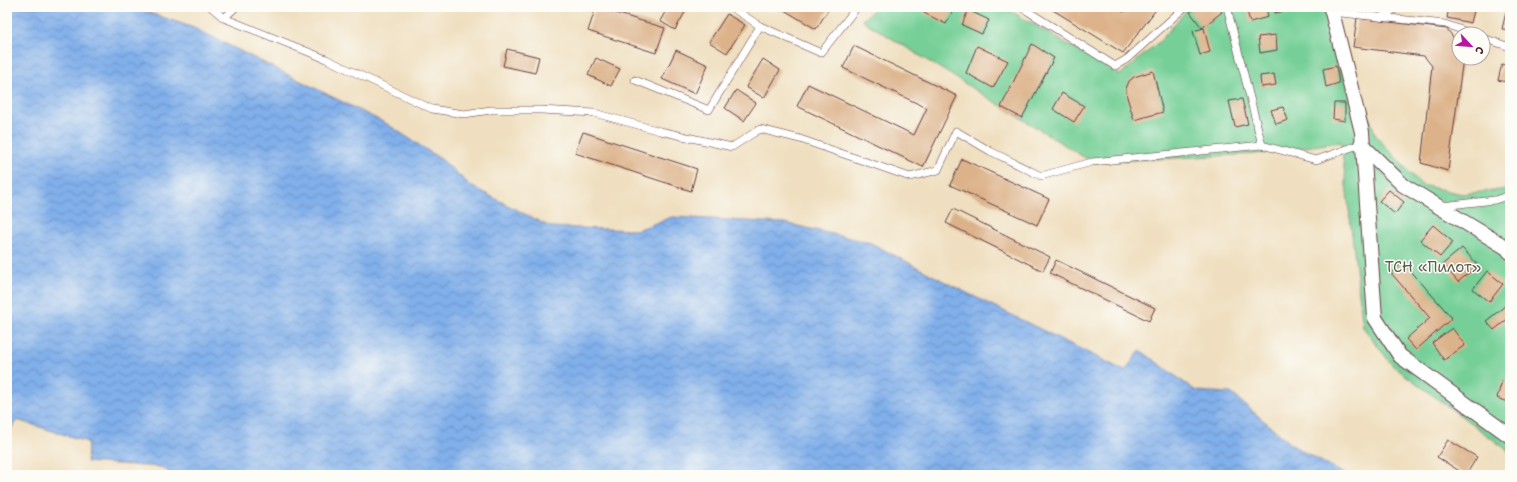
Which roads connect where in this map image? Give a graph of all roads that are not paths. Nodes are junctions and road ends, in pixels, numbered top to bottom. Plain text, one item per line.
1 (211, 7) edge
2 (236, 7) edge
3 (731, 7) edge
4 (857, 7) edge
5 (1021, 7) edge
6 (1185, 7) edge
7 (1227, 7) edge
8 (1398, 7) edge
9 (1331, 9) edge
10 (1381, 17) junction
11 (224, 18) junction
12 (760, 26) junction
13 (1451, 26) edge
14 (1491, 41) edge
15 (1510, 47) edge
16 (636, 80) dead end
17 (1362, 144) junction
18 (1262, 145) junction
19 (1510, 195) edge
20 (1438, 206) junction
21 (1510, 252) edge
22 (1510, 436) edge

1 - 11 lane
2 - 11 lane
3 - 12 lane
4 - 12 lane
5 - 6 lane
7 - 18 lane
8 - 10 lane
9 - 10 lane
9 - 17 street
10 - 13 lane
11 - 18 lane
12 - 16 lane
14 - 15 lane
17 - 18 lane
17 - 20 street
17 - 22 street
19 - 20 lane
20 - 21 street

